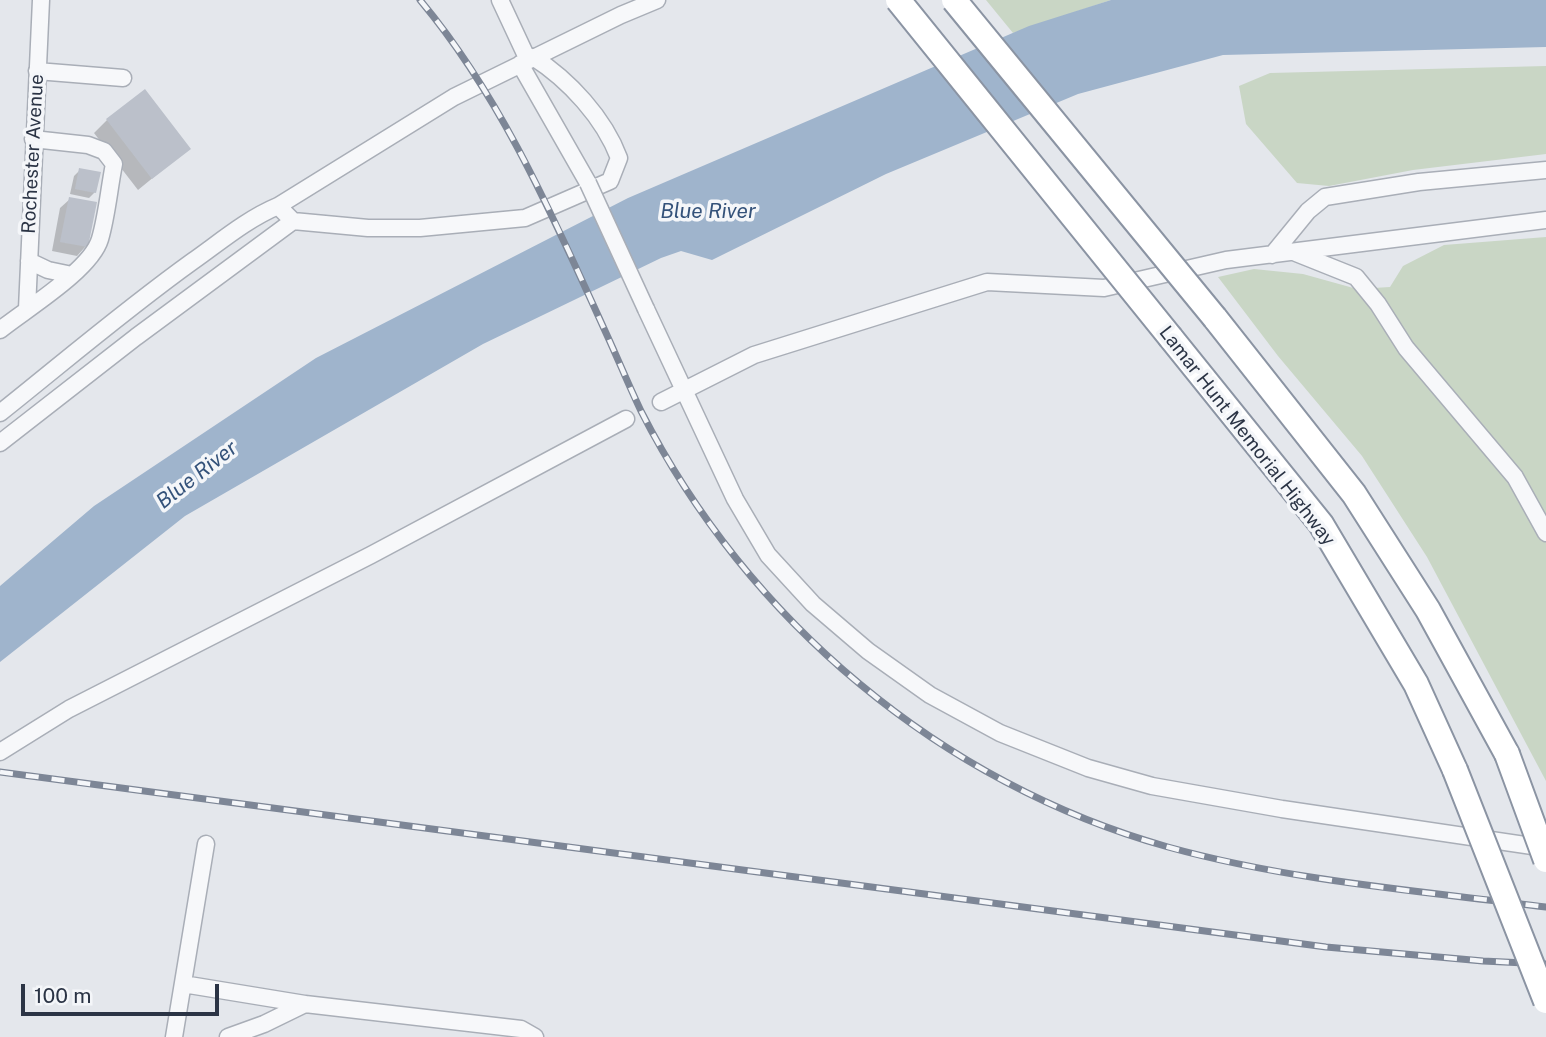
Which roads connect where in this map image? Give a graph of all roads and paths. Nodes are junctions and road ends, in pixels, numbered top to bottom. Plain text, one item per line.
1 (41, 0) edge
2 (500, 0) edge
3 (657, 0) edge
4 (898, 0) edge
5 (954, 0) edge
6 (527, 60) junction
7 (37, 71) junction
8 (123, 78) dead end
9 (33, 139) junction
10 (1546, 170) edge
11 (278, 206) junction
12 (1546, 220) edge
13 (293, 221) junction
14 (1294, 252) junction
15 (1272, 255) junction
16 (29, 261) junction
17 (72, 275) junction
18 (27, 309) junction
19 (0, 330) edge
20 (682, 391) junction
21 (661, 402) dead end
22 (0, 413) edge
23 (626, 419) dead end
24 (0, 443) edge
25 (1546, 533) edge
26 (0, 752) edge
27 (206, 844) dead end
28 (1546, 848) edge
29 (1546, 860) edge
30 (183, 984) junction
31 (1546, 1001) edge
32 (305, 1004) junction
33 (174, 1037) edge
34 (228, 1037) edge
35 (535, 1037) edge

1 - 7 street, Rochester Avenue
2 - 6 street
3 - 6 street
4 - 31 highway, Lamar Hunt Memorial Highway, bridge
5 - 29 highway, bridge
6 - 11 street
6 - 13 street
6 - 20 street, bridge
7 - 8 street
7 - 9 street, Rochester Avenue
9 - 16 street, Rochester Avenue
9 - 17 street
10 - 15 street
11 - 13 street
11 - 22 street
12 - 14 street
13 - 24 street
14 - 15 street
14 - 25 street
15 - 20 street
16 - 17 street
16 - 18 street, Rochester Avenue
17 - 18 street
18 - 19 street
20 - 21 street
20 - 28 street
23 - 26 street
27 - 30 street
30 - 32 street
30 - 33 street
32 - 34 street
32 - 35 street

